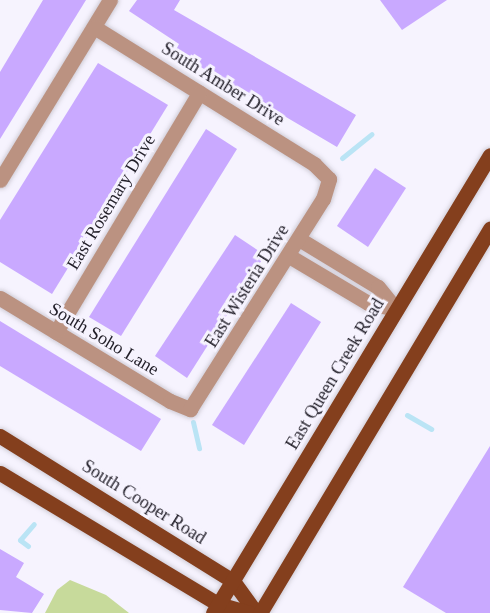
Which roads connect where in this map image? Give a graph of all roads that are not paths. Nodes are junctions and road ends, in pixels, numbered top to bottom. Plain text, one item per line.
1 (110, 0) edge
2 (94, 27) junction
3 (199, 93) junction
4 (490, 155) edge
5 (328, 179) joint
6 (0, 180) edge
7 (490, 228) edge
8 (299, 238) junction
9 (289, 256) junction
10 (339, 263) junction
11 (329, 280) junction
12 (0, 298) edge
13 (396, 309) junction
14 (56, 332) junction
15 (190, 409) joint
16 (0, 436) edge
17 (0, 473) edge
18 (233, 581) junction
19 (216, 609) edge
20 (249, 613) edge
21 (258, 613) edge

1 - 2 street
2 - 3 street, South Amber Drive
2 - 6 street
3 - 5 street, South Amber Drive
3 - 14 street, East Rosemary Drive
4 - 13 main road, East Queen Creek Road
5 - 8 street, East Wisteria Drive
7 - 21 main road
8 - 9 street, East Wisteria Drive
8 - 10 street
9 - 11 street
9 - 15 street, East Wisteria Drive
10 - 11 street
10 - 13 street
11 - 13 street
12 - 14 street, South Soho Lane
13 - 18 main road, East Queen Creek Road
14 - 15 street, South Soho Lane
16 - 18 main road, South Cooper Road
17 - 19 main road
18 - 19 main road, East Queen Creek Road
18 - 21 main road, South Cooper Road
19 - 20 main road

